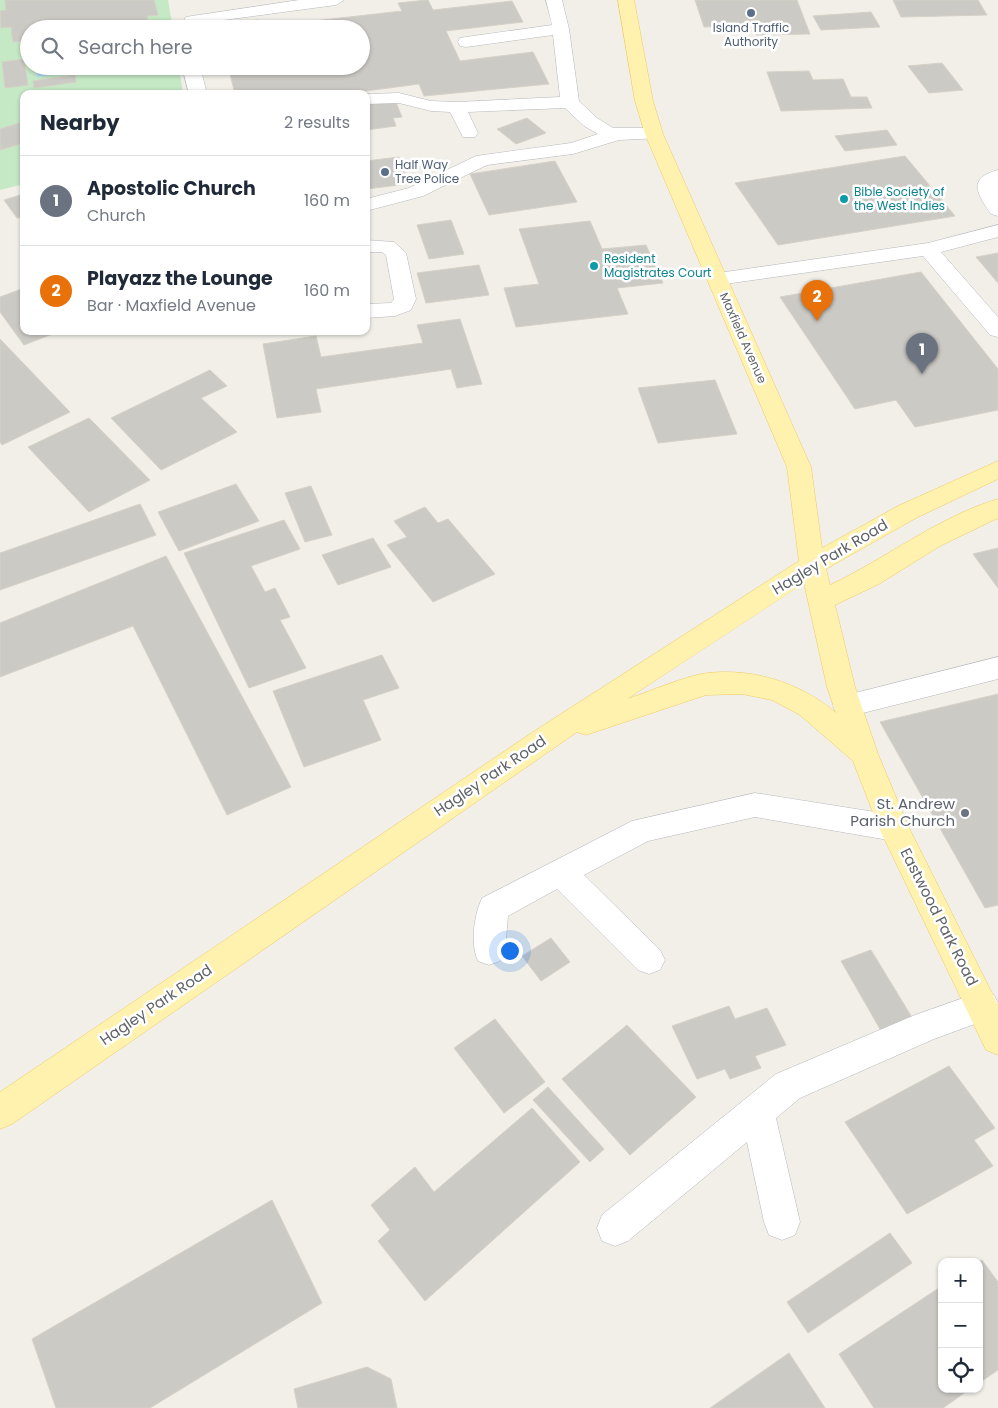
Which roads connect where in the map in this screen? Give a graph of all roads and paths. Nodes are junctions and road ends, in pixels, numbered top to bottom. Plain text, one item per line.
1 (554, 0) edge
2 (626, 0) edge
3 (326, 1) edge
4 (196, 20) edge
5 (561, 30) junction
6 (466, 42) dead end
7 (193, 75) edge
8 (197, 90) edge
9 (370, 100) edge
10 (570, 102) junction
11 (457, 107) junction
12 (469, 133) dead end
13 (654, 134) junction
14 (615, 135) junction
15 (998, 176) edge
16 (370, 203) edge
17 (998, 210) edge
18 (998, 231) edge
19 (370, 246) edge
20 (928, 249) junction
21 (718, 279) junction
22 (370, 311) edge
23 (998, 330) edge
24 (998, 469) edge
25 (998, 508) edge
26 (812, 565) junction
27 (822, 600) junction
28 (998, 668) edge
29 (847, 706) junction
30 (542, 740) junction
31 (864, 754) junction
32 (894, 828) junction
33 (561, 873) junction
34 (488, 951) dead end
35 (649, 960) dead end
36 (983, 1006) junction
37 (998, 1039) edge
38 (0, 1112) edge
39 (758, 1112) junction
40 (782, 1222) dead end
41 (615, 1228) dead end

1 - 5 lane
2 - 13 main road, Maxfield Avenue
3 - 4 lane
5 - 6 lane
5 - 10 lane
7 - 8 lane
9 - 11 lane
10 - 11 lane
10 - 14 lane
11 - 12 lane
13 - 14 lane
13 - 21 main road, Maxfield Avenue
14 - 16 lane
15 - 17 lane
18 - 20 lane
19 - 22 lane
20 - 21 lane
20 - 23 lane
21 - 26 main road, Maxfield Avenue
24 - 26 main road, Hagley Park Road
25 - 27 main road
26 - 27 main road, Eastwood Park Road
26 - 30 main road, Hagley Park Road
27 - 29 main road, Eastwood Park Road
28 - 29 lane
29 - 31 main road, Eastwood Park Road
30 - 31 main road
30 - 38 main road, Hagley Park Road
31 - 32 main road, Eastwood Park Road
32 - 33 lane
32 - 36 main road, Eastwood Park Road
33 - 34 lane
33 - 35 lane
36 - 37 main road, Eastwood Park Road
36 - 39 lane
39 - 40 lane
39 - 41 lane

